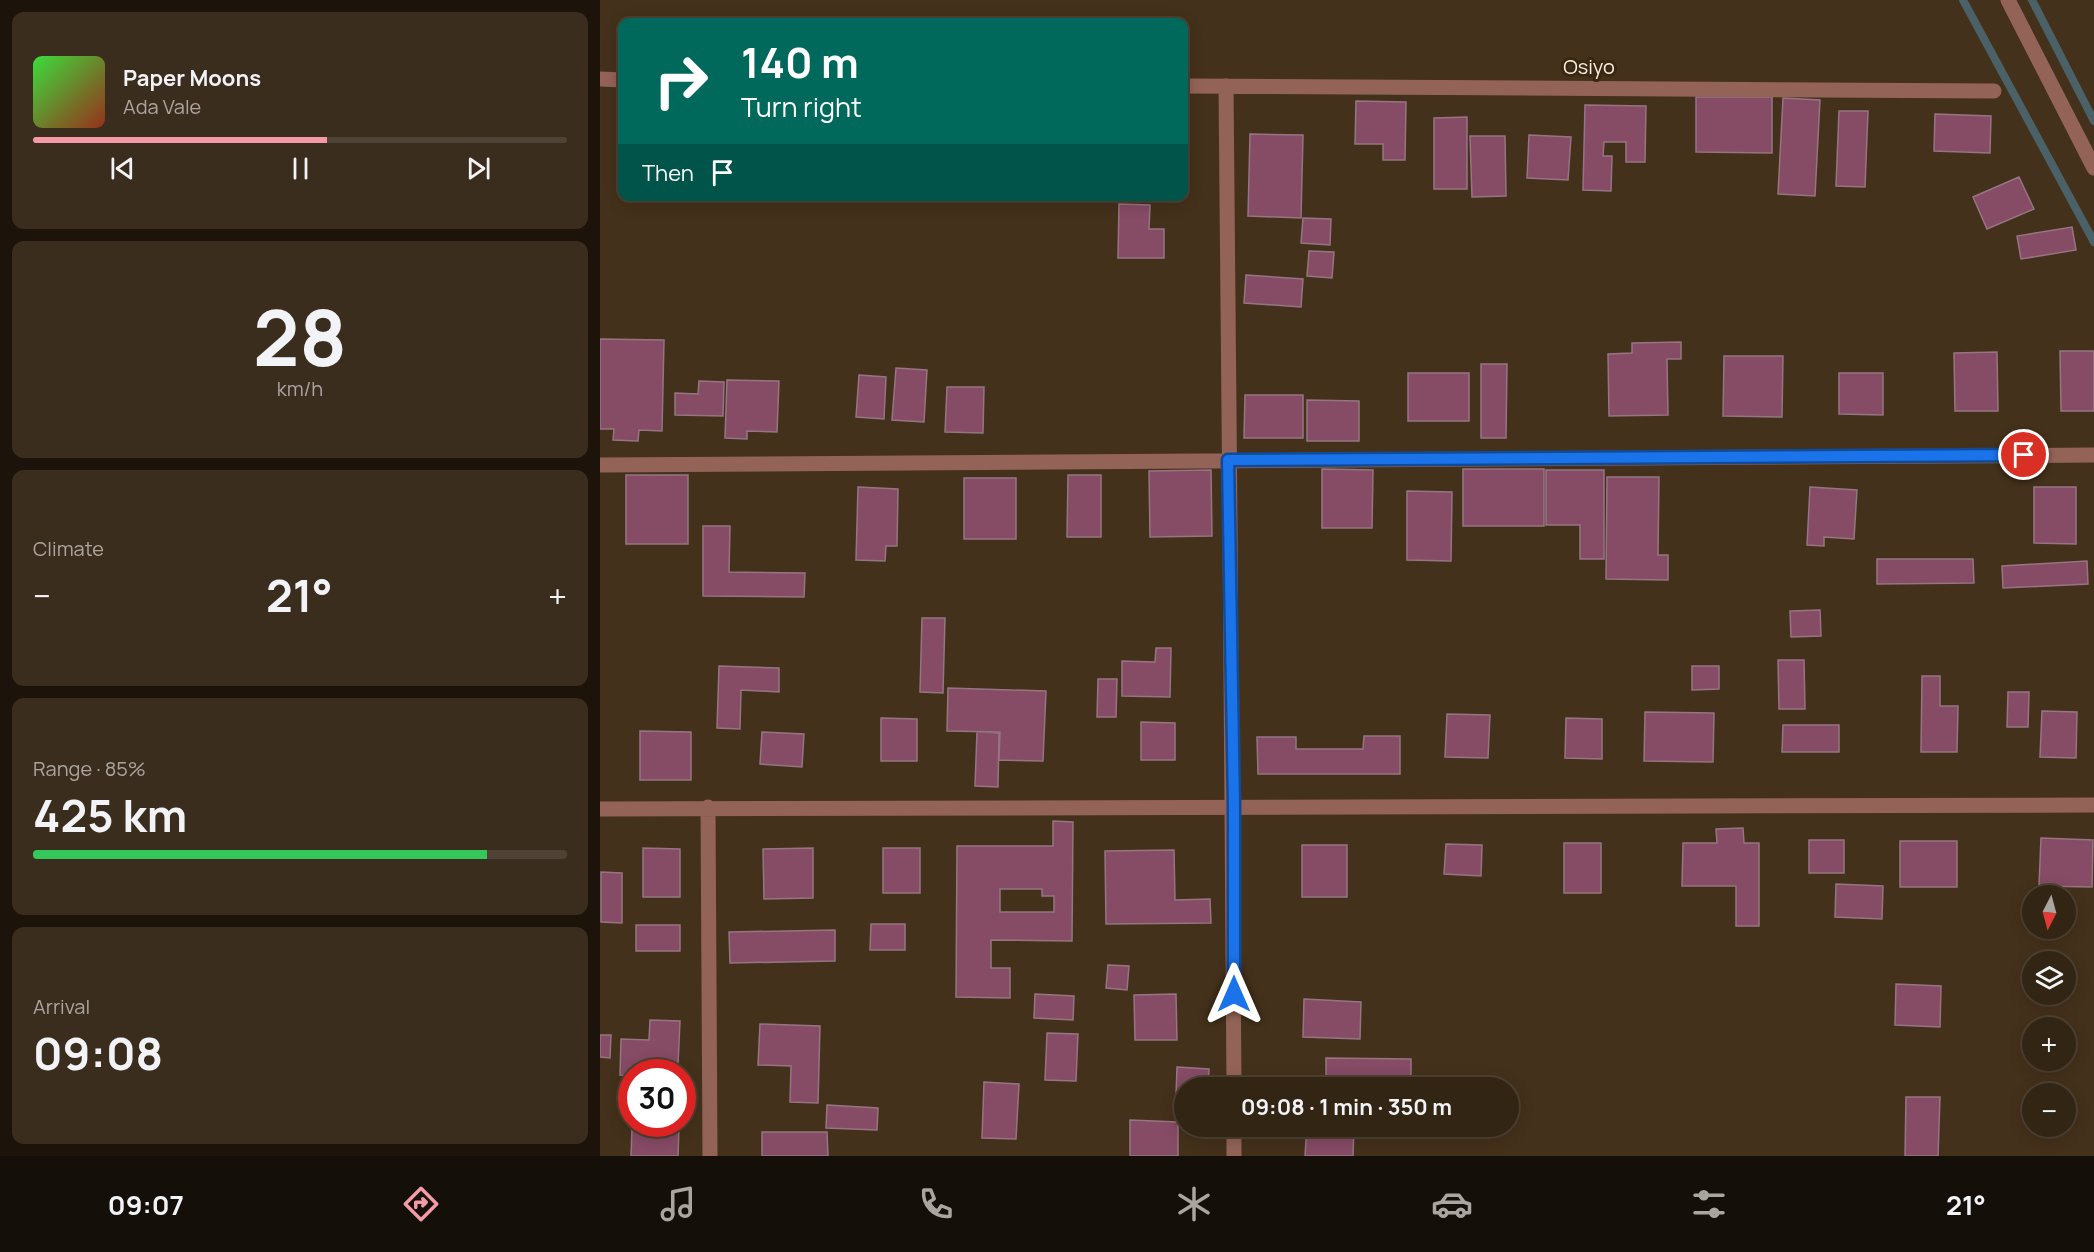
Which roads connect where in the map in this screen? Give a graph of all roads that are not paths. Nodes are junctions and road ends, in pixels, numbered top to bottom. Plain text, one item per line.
1 (2008, 0) edge
2 (600, 79) edge
3 (618, 80) edge
4 (1188, 86) edge
5 (1226, 86) junction
6 (1994, 91) dead end
7 (2094, 168) edge
8 (2094, 455) edge
9 (1228, 460) junction
10 (600, 465) edge
11 (2094, 805) edge
12 (1234, 806) junction
13 (708, 807) junction
14 (600, 808) edge
15 (1234, 1077) edge
16 (1234, 1137) edge
17 (710, 1156) edge
18 (1234, 1156) edge

1 - 7 street
2 - 3 street
4 - 5 street, Osiyo
5 - 6 street, Osiyo
5 - 9 street
8 - 9 street
9 - 10 street
9 - 12 street
11 - 12 street
12 - 13 street
12 - 15 street
13 - 14 street
13 - 17 street
16 - 18 street

